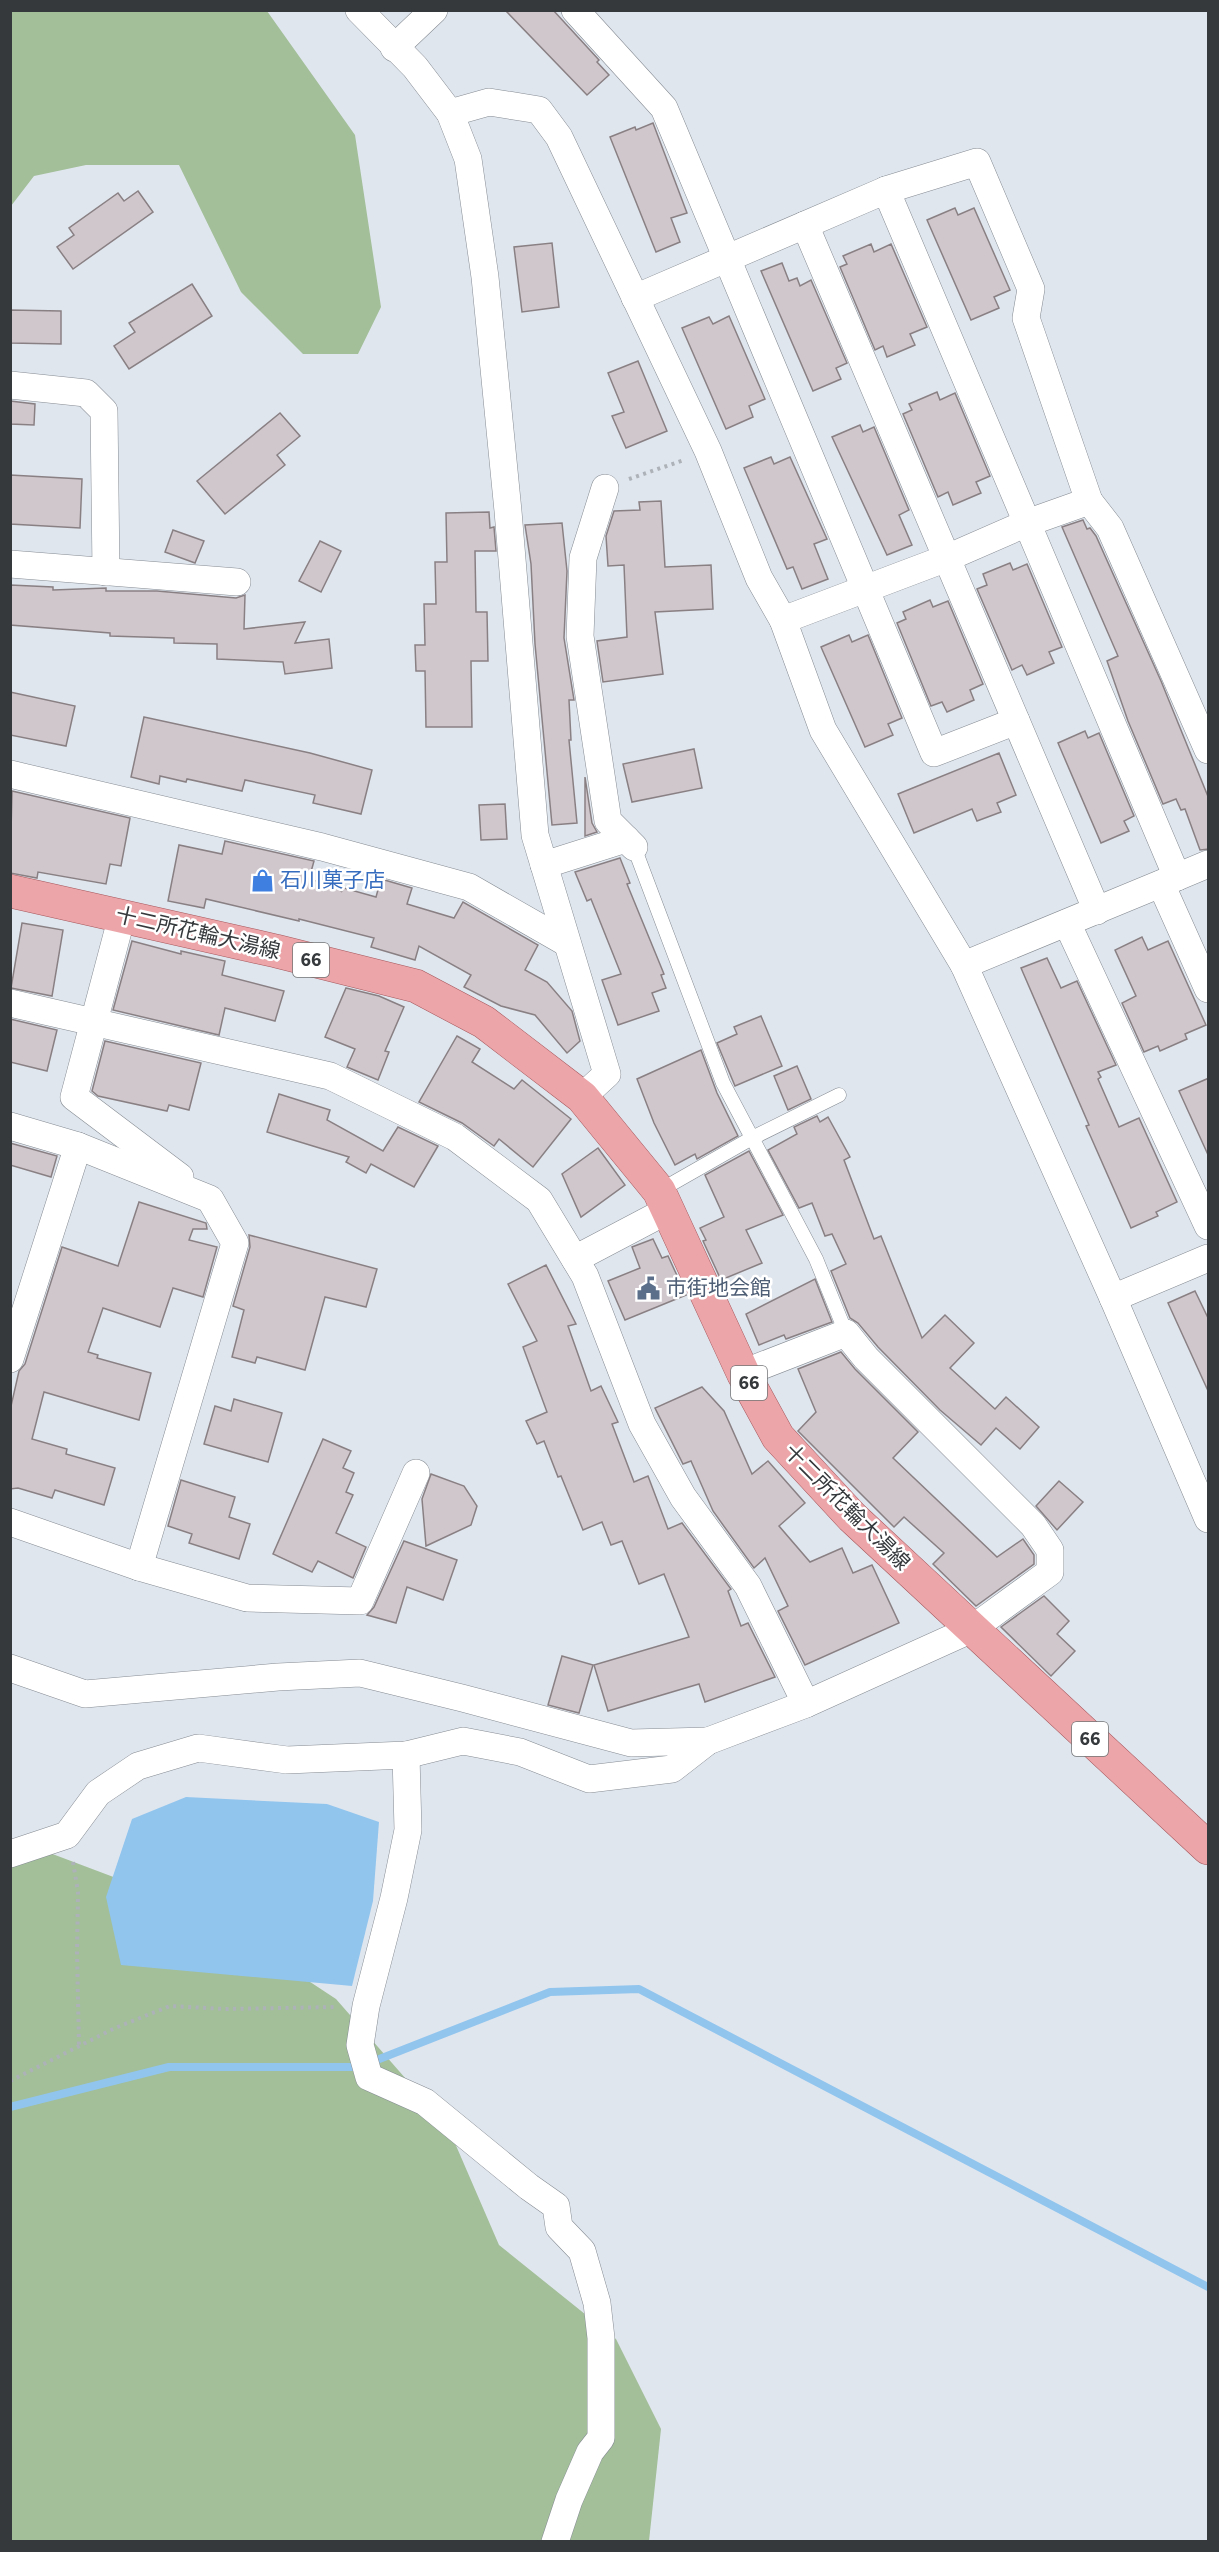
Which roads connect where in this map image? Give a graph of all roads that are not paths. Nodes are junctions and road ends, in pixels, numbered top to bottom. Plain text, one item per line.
1 (359, 10) edge
2 (434, 10) edge
3 (575, 10) edge
4 (394, 48) junction
5 (450, 113) junction
6 (886, 190) junction
7 (805, 225) junction
8 (726, 259) junction
9 (635, 298) junction
10 (10, 385) edge
11 (605, 488) road end
12 (1089, 501) junction
13 (1027, 523) junction
14 (947, 558) junction
15 (10, 564) edge
16 (106, 572) junction
17 (237, 582) dead end
18 (866, 589) junction
19 (783, 620) junction
20 (1016, 721) junction
21 (1209, 750) edge
22 (10, 774) edge
23 (630, 843) junction
24 (1209, 864) edge
25 (544, 865) junction
26 (1169, 880) junction
27 (10, 891) edge
28 (1096, 911) junction
29 (122, 916) junction
30 (1067, 922) junction
31 (567, 943) junction
32 (964, 965) junction
33 (1209, 989) edge
34 (10, 1003) edge
35 (94, 1022) junction
36 (839, 1095) dead end
37 (582, 1097) junction
38 (10, 1126) edge
39 (752, 1138) junction
40 (78, 1146) junction
41 (210, 1200) junction
42 (663, 1200) junction
43 (1209, 1226) edge
44 (1209, 1258) edge
45 (575, 1259) junction
46 (1113, 1298) junction
47 (846, 1333) junction
48 (10, 1359) edge
49 (743, 1373) junction
50 (416, 1473) dead end
51 (1209, 1519) edge
52 (10, 1522) edge
53 (139, 1567) junction
54 (972, 1629) junction
55 (10, 1668) edge
56 (806, 1704) junction
57 (708, 1741) junction
58 (406, 1755) junction
59 (1209, 1848) edge
60 (10, 1854) edge
61 (555, 2541) edge

1 - 4 street
2 - 4 street
3 - 8 street
4 - 5 street
5 - 9 street
5 - 25 street
6 - 7 street
6 - 12 street
6 - 13 street
7 - 8 street
7 - 14 street
8 - 9 street
8 - 18 street
9 - 19 street
10 - 16 street
11 - 23 street
12 - 13 street
12 - 21 street
13 - 14 street
13 - 26 street
14 - 18 street
14 - 20 street
15 - 16 street
16 - 17 street
18 - 19 street
18 - 20 street
19 - 32 street
20 - 28 street
22 - 31 street
23 - 25 street
23 - 39 lane
24 - 26 street
25 - 31 street
26 - 28 street
26 - 33 street
27 - 29 main road, 十二所花輪大湯線 / 66
28 - 30 street
29 - 35 street
29 - 37 main road, 十二所花輪大湯線 / 66
30 - 32 street
30 - 43 street
31 - 37 street
32 - 46 street
34 - 35 street
35 - 41 street
35 - 45 street
36 - 39 lane
37 - 42 main road, 十二所花輪大湯線 / 66
38 - 40 street
39 - 42 lane
39 - 47 lane
40 - 41 street
40 - 48 street
41 - 53 street
42 - 45 street
42 - 49 main road, 十二所花輪大湯線 / 66
44 - 46 street
45 - 56 street
46 - 51 street
47 - 49 street
47 - 54 street
49 - 54 main road, 十二所花輪大湯線 / 66
50 - 53 street
52 - 53 street
54 - 56 street
54 - 59 main road, 十二所花輪大湯線 / 66
55 - 57 street
56 - 57 street
57 - 58 street
58 - 60 street
58 - 61 street

